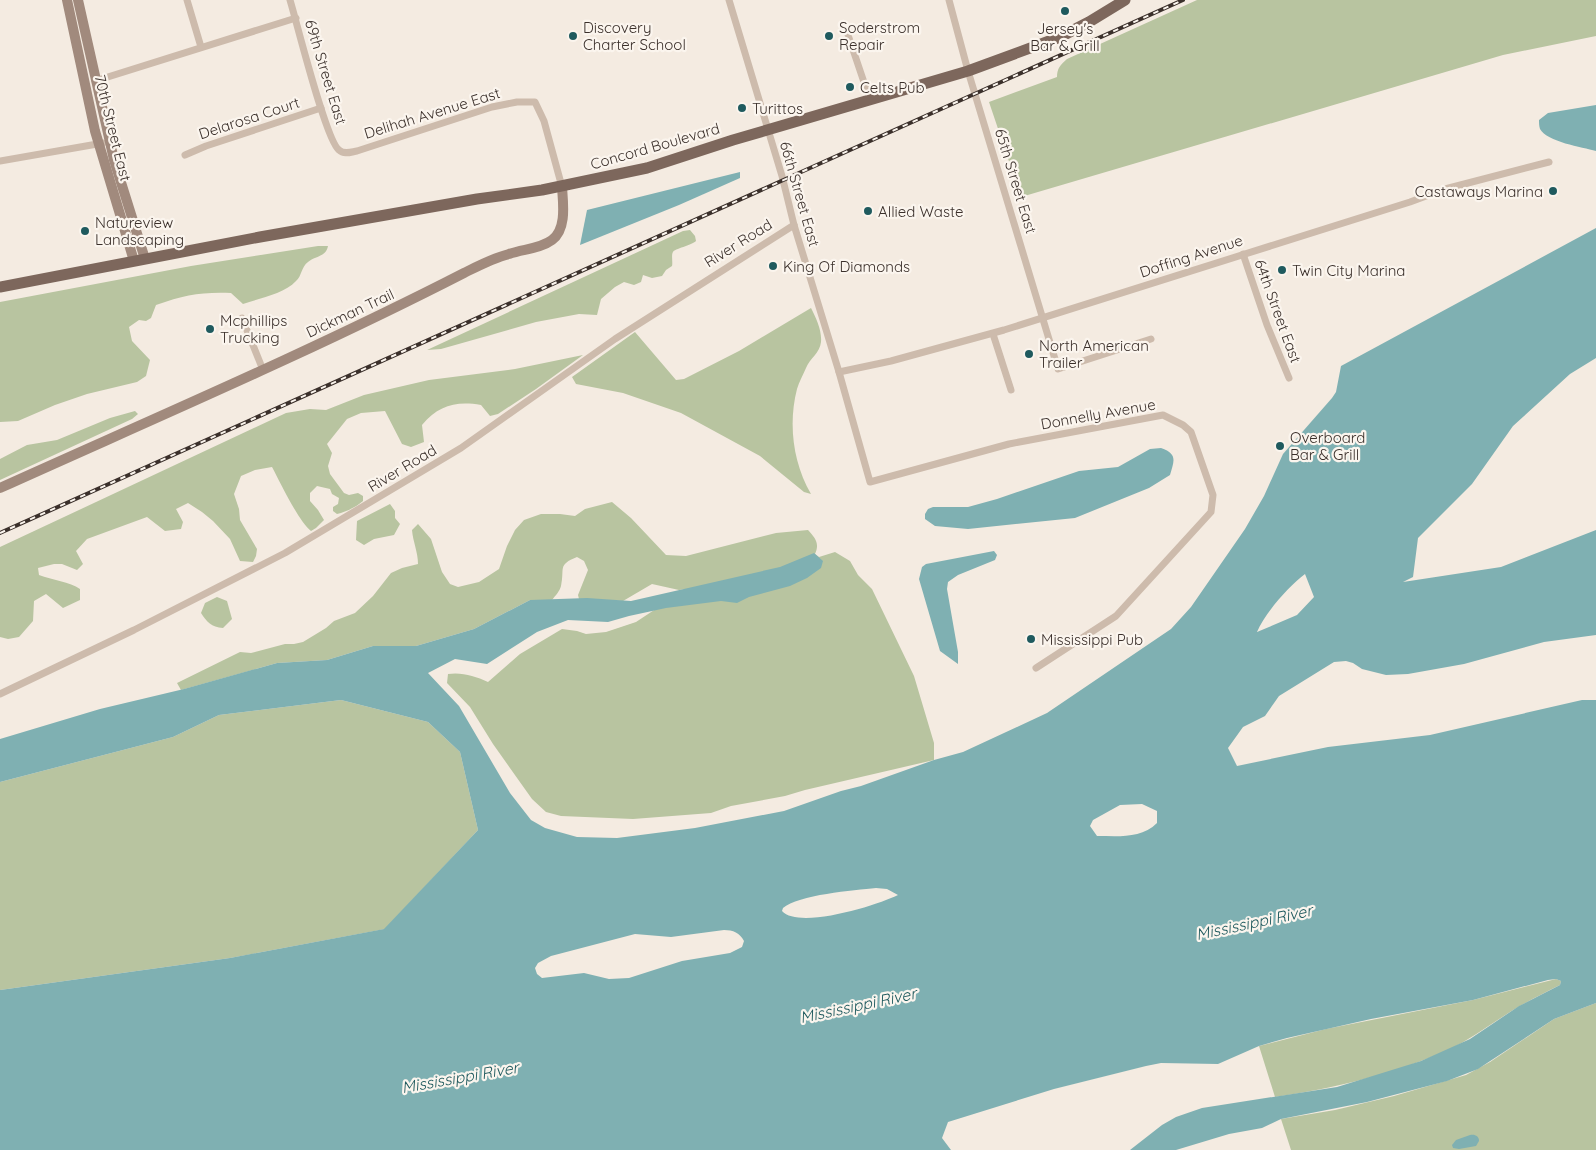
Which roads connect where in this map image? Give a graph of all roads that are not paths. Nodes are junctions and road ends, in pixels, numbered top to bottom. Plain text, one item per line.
1 (67, 0) edge
2 (78, 0) edge
3 (187, 0) edge
4 (290, 0) edge
5 (729, 0) edge
6 (949, 0) edge
7 (1125, 0) edge
8 (296, 18) junction
9 (847, 32) dead end
10 (201, 47) junction
11 (968, 71) junction
12 (95, 81) junction
13 (870, 100) junction
14 (321, 108) junction
15 (768, 130) junction
16 (104, 143) junction
17 (339, 151) joint
18 (185, 155) dead end
19 (0, 161) edge
20 (1549, 162) dead end
21 (562, 187) junction
22 (794, 224) junction
23 (1242, 254) junction
24 (140, 260) junction
25 (0, 287) edge
26 (1042, 317) junction
27 (242, 318) dead end
28 (993, 334) junction
29 (1151, 339) dead end
30 (263, 370) junction
31 (839, 372) junction
32 (1289, 378) dead end
33 (1011, 390) dead end
34 (870, 482) joint
35 (0, 488) edge
36 (1036, 668) dead end
37 (0, 694) edge

1 - 16 street, 70th Street East
2 - 12 street, 70th Street East
3 - 10 street
4 - 8 street, 69th Street East
5 - 15 street, 66th Street East
6 - 11 street, 65th Street East
7 - 11 main road, Concord Boulevard
8 - 10 street
8 - 14 street, 69th Street East
9 - 13 street
10 - 12 street
11 - 13 main road, Concord Boulevard
11 - 26 street, 65th Street East
12 - 16 street, 70th Street East
13 - 15 main road, Concord Boulevard
14 - 17 street, 69th Street East
14 - 18 street, Delarosa Court
15 - 21 main road, Concord Boulevard
15 - 22 street, 66th Street East
16 - 19 street
16 - 24 street, 70th Street East
17 - 21 street, Delihah Avenue East
20 - 23 street, Doffing Avenue
21 - 24 main road, Concord Boulevard
21 - 30 street, Dickman Trail
22 - 31 street, 66th Street East
22 - 37 street, River Road
23 - 26 street, Doffing Avenue
23 - 32 street, 64th Street East
24 - 25 main road, Concord Boulevard
26 - 28 street, Doffing Avenue
26 - 29 street, 65th Street East
27 - 30 street
28 - 31 street, Doffing Avenue
28 - 33 street
30 - 35 street, Dickman Trail
31 - 34 street, 66th Street East
34 - 36 street, Donnelly Avenue

